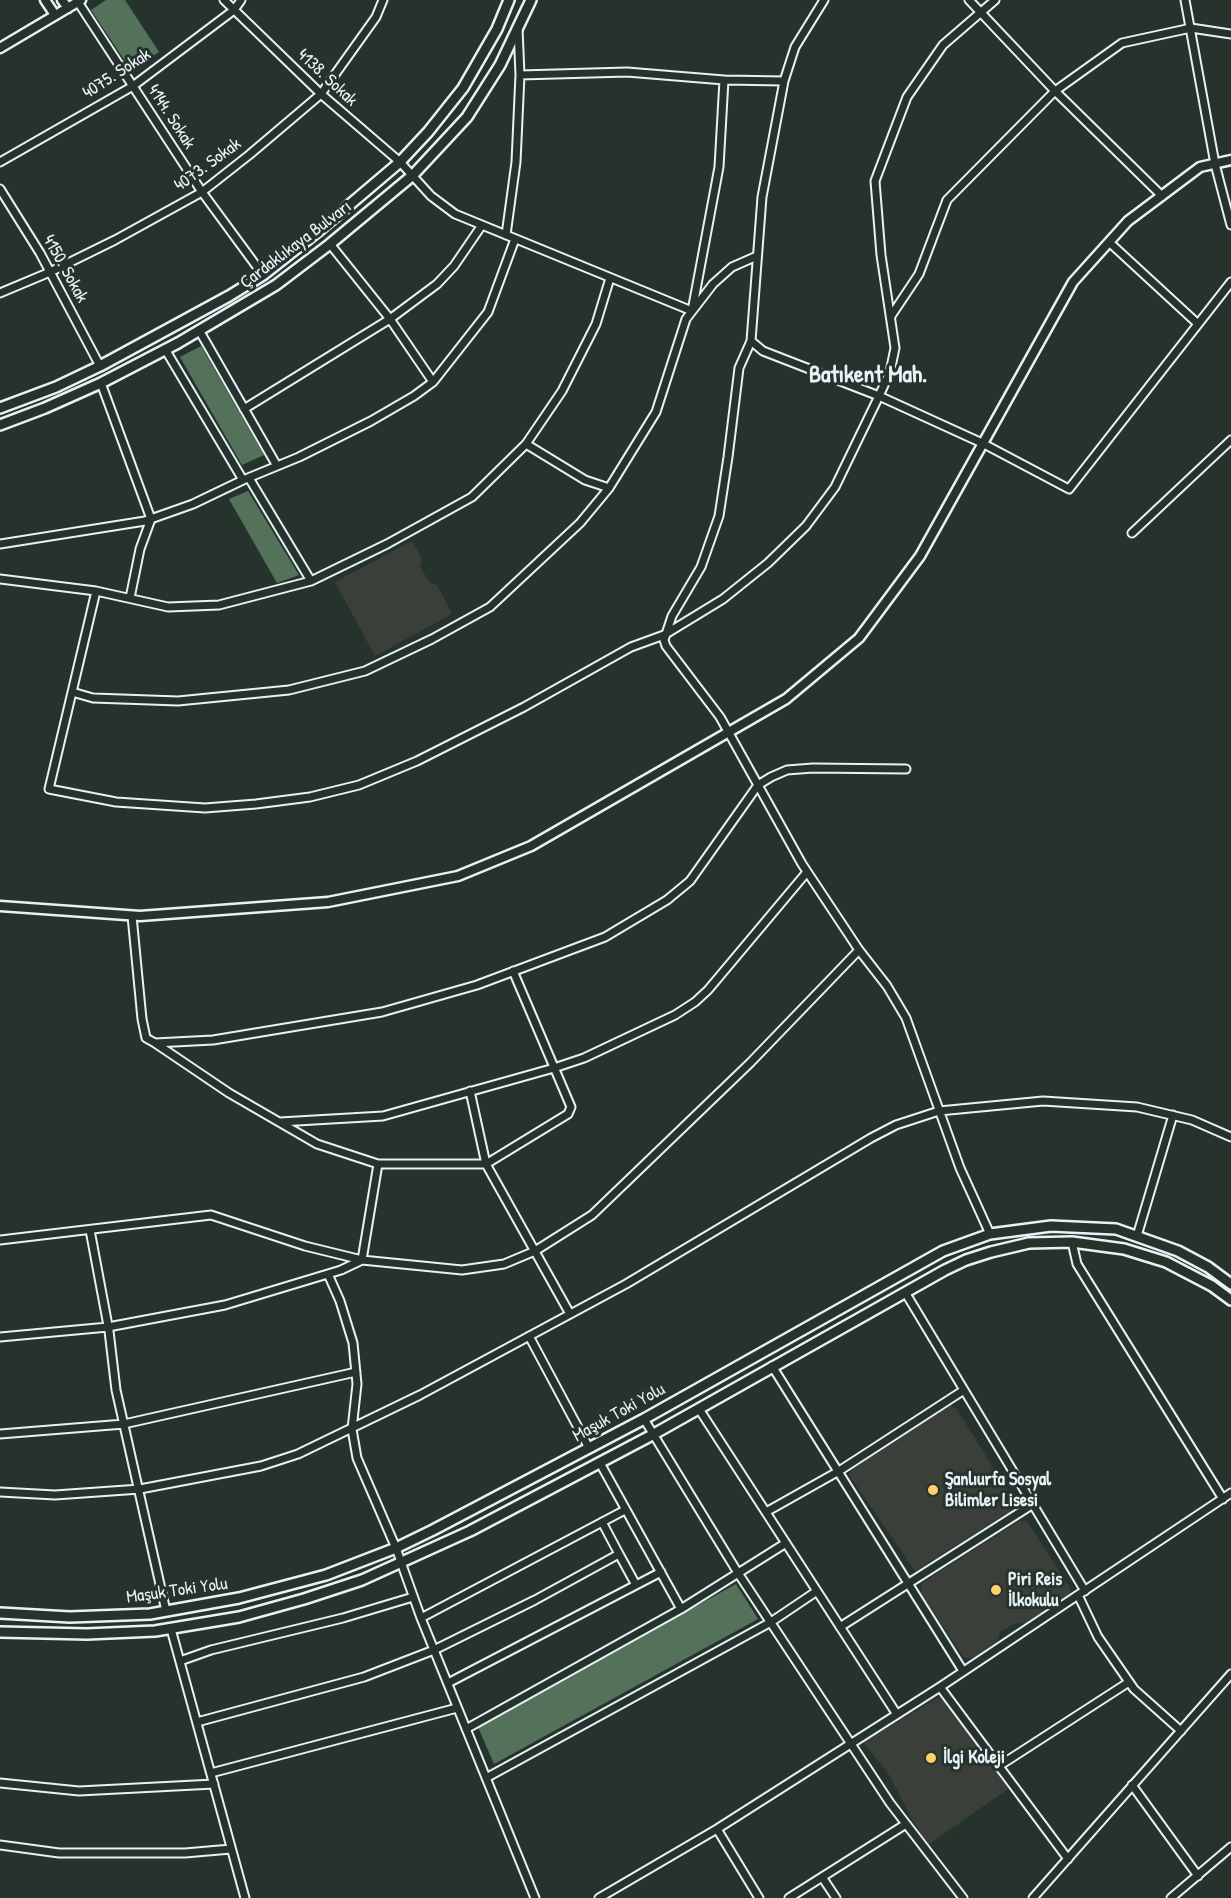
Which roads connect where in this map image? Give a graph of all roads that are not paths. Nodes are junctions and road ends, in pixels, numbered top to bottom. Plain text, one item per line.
1 (45, 0) edge
2 (224, 0) edge
3 (241, 0) edge
4 (383, 0) edge
5 (509, 0) edge
6 (531, 0) edge
7 (824, 0) edge
8 (969, 0) edge
9 (995, 0) edge
10 (1185, 0) edge
11 (80, 1) edge
12 (65, 4) edge
13 (234, 10) junction
14 (981, 12) junction
15 (55, 15) junction
16 (518, 27) junction
17 (1191, 28) junction
18 (1231, 34) edge
19 (0, 48) edge
20 (520, 75) junction
21 (724, 80) junction
22 (784, 81) junction
23 (133, 86) junction
24 (1054, 91) junction
25 (321, 94) junction
26 (1231, 160) edge
27 (0, 162) edge
28 (400, 162) junction
29 (1215, 164) junction
30 (413, 175) junction
31 (0, 189) edge
32 (202, 192) junction
33 (1162, 196) junction
34 (482, 225) junction
35 (1231, 225) edge
36 (506, 235) junction
37 (515, 239) junction
38 (1109, 242) junction
39 (330, 244) junction
40 (757, 256) junction
41 (50, 272) junction
42 (263, 275) junction
43 (610, 278) junction
44 (1231, 282) edge
45 (0, 293) edge
46 (692, 311) junction
47 (891, 316) junction
48 (390, 319) junction
49 (1198, 324) junction
50 (199, 330) junction
51 (751, 341) junction
52 (165, 349) junction
53 (100, 366) junction
54 (433, 382) junction
55 (101, 383) junction
56 (879, 396) junction
57 (0, 408) edge
58 (244, 409) junction
59 (0, 425) edge
60 (1231, 440) edge
61 (982, 443) junction
62 (526, 444) junction
63 (277, 466) junction
64 (246, 479) junction
65 (609, 488) junction
66 (151, 519) junction
67 (1132, 533) dead end
68 (0, 544) edge
69 (0, 579) edge
70 (310, 581) junction
71 (96, 591) junction
72 (129, 598) junction
73 (664, 635) junction
74 (72, 692) junction
75 (729, 732) junction
76 (906, 769) dead end
77 (758, 785) junction
78 (807, 872) junction
79 (0, 906) edge
80 (132, 916) junction
81 (859, 950) junction
82 (513, 971) junction
83 (155, 1043) junction
84 (554, 1068) junction
85 (470, 1092) junction
86 (939, 1111) junction
87 (1173, 1115) junction
88 (280, 1122) junction
89 (1231, 1137) edge
90 (378, 1164) junction
91 (486, 1164) junction
92 (90, 1230) junction
93 (990, 1234) junction
94 (1137, 1236) junction
95 (0, 1240) edge
96 (1072, 1242) junction
97 (535, 1251) junction
98 (362, 1260) junction
99 (328, 1274) junction
100 (1231, 1284) edge
101 (905, 1292) junction
102 (1231, 1300) edge
103 (570, 1314) junction
104 (108, 1327) junction
105 (0, 1336) edge
106 (529, 1336) junction
107 (772, 1366) junction
108 (356, 1372) junction
109 (964, 1390) junction
110 (699, 1409) junction
111 (644, 1419) junction
112 (124, 1424) junction
113 (352, 1429) junction
114 (0, 1434) edge
115 (654, 1434) junction
116 (590, 1448) junction
117 (600, 1463) junction
118 (839, 1471) junction
119 (140, 1489) junction
120 (0, 1492) edge
121 (1231, 1493) edge
122 (1223, 1499) junction
123 (1033, 1504) junction
124 (625, 1510) junction
125 (766, 1512) junction
126 (602, 1522) junction
127 (786, 1543) junction
128 (396, 1548) junction
129 (619, 1554) junction
130 (401, 1563) junction
131 (661, 1572) junction
132 (738, 1573) junction
133 (908, 1583) junction
134 (636, 1585) junction
135 (1085, 1590) junction
136 (817, 1591) junction
137 (1078, 1595) junction
138 (413, 1597) junction
139 (681, 1609) junction
140 (166, 1611) junction
141 (0, 1613) edge
142 (421, 1618) junction
143 (771, 1622) junction
144 (840, 1627) junction
145 (171, 1629) junction
146 (0, 1632) edge
147 (434, 1650) junction
148 (180, 1661) junction
149 (963, 1671) junction
150 (1231, 1674) edge
151 (1129, 1682) junction
152 (448, 1683) junction
153 (940, 1687) junction
154 (458, 1708) junction
155 (896, 1713) junction
156 (196, 1722) junction
157 (466, 1729) junction
158 (1181, 1731) junction
159 (851, 1743) junction
160 (999, 1766) junction
161 (211, 1773) junction
162 (486, 1778) junction
163 (0, 1783) edge
164 (214, 1784) junction
165 (1132, 1785) junction
166 (906, 1824) junction
167 (717, 1829) junction
168 (0, 1845) edge
169 (1231, 1847) edge
170 (231, 1849) junction
171 (1068, 1859) junction
172 (1198, 1876) junction
173 (822, 1877) junction
174 (245, 1898) edge
175 (535, 1898) edge
176 (599, 1898) edge
177 (759, 1898) edge
178 (789, 1898) edge
179 (836, 1898) edge
180 (963, 1898) edge
181 (1033, 1898) edge
182 (1171, 1898) edge

1 - 15 street
2 - 13 street, 4138. Sokak
3 - 13 street, 4075. Sokak
4 - 25 street, 4073. Sokak
5 - 28 main road, Çardaklıkaya Bulvarı
6 - 16 main road, Çardaklıkaya Bulvarı
7 - 22 street
8 - 14 street
9 - 14 street
10 - 17 street
11 - 12 street
11 - 23 street, 4144. Sokak
12 - 15 street
13 - 23 street, 4075. Sokak
13 - 25 street, 4138. Sokak
14 - 24 street
14 - 47 street
15 - 19 street
16 - 20 street
16 - 30 main road, Çardaklıkaya Bulvarı
17 - 18 street
17 - 24 street
17 - 29 street
20 - 21 street
20 - 36 street
21 - 22 street
21 - 46 street
22 - 40 street
23 - 27 street, 4075. Sokak
23 - 32 street, 4144. Sokak
24 - 33 street
24 - 47 street
25 - 28 street, 4138. Sokak
25 - 32 street, 4073. Sokak
26 - 29 street
28 - 30 street, 4138. Sokak
28 - 42 main road, Çardaklıkaya Bulvarı
29 - 33 street
29 - 35 street
30 - 34 street, 4138. Sokak
30 - 39 main road, Çardaklıkaya Bulvarı
31 - 41 street, 4150. Sokak
32 - 41 street, 4073. Sokak
32 - 42 street, 4144. Sokak
33 - 38 street
34 - 36 street, 4138. Sokak
34 - 48 street
36 - 37 street, 4138. Sokak
37 - 43 street, 4138. Sokak
37 - 54 street
38 - 49 street
38 - 61 street
39 - 48 street
39 - 50 main road, Çardaklıkaya Bulvarı
40 - 46 street
40 - 51 street
41 - 45 street, 4073. Sokak
41 - 53 street, 4150. Sokak
42 - 53 main road, Çardaklıkaya Bulvarı
43 - 46 street, 4138. Sokak
43 - 62 street
44 - 49 street
46 - 65 street
47 - 56 street
48 - 54 street
48 - 58 street
49 - 61 street
50 - 52 main road, Çardaklıkaya Bulvarı
50 - 58 street
51 - 56 street
51 - 73 street
52 - 55 main road, Çardaklıkaya Bulvarı
52 - 64 street
53 - 57 main road, Çardaklıkaya Bulvarı
54 - 63 street
55 - 59 main road, Çardaklıkaya Bulvarı
55 - 66 street
56 - 61 street
56 - 73 street
58 - 63 street
60 - 67 street
61 - 75 street
62 - 65 street
62 - 70 street
63 - 64 street
64 - 66 street
64 - 70 street
65 - 74 street
66 - 68 street
66 - 72 street
69 - 71 street
70 - 72 street
71 - 72 street
71 - 74 street
73 - 74 street
73 - 75 street
75 - 77 street
75 - 80 street
76 - 77 street
77 - 78 street
77 - 82 street
78 - 81 street
78 - 84 street
79 - 80 street
80 - 83 street
81 - 86 street
81 - 97 street
82 - 83 street
82 - 84 street
83 - 88 street
84 - 85 street
84 - 91 street
85 - 88 street
85 - 91 street
86 - 87 street
86 - 93 street
86 - 103 street
87 - 89 street
87 - 94 street
88 - 90 street
90 - 91 street
90 - 98 street
91 - 97 street
92 - 95 street
92 - 98 street
92 - 104 street
93 - 94 main road, Maşuk Toki Yolu
93 - 111 main road, Maşuk Toki Yolu
94 - 100 main road, Maşuk Toki Yolu
96 - 101 main road
96 - 102 main road
96 - 122 street
97 - 98 street
97 - 103 street
98 - 99 street
99 - 104 street
99 - 108 street
101 - 107 main road
101 - 109 street
103 - 106 street
104 - 105 street
104 - 112 street
106 - 113 street
106 - 116 street
107 - 110 main road
107 - 118 street
108 - 112 street
108 - 113 street
109 - 118 street
109 - 123 street
110 - 115 main road
110 - 125 street
111 - 115 street
111 - 116 main road, Maşuk Toki Yolu
112 - 114 street
112 - 119 street
113 - 119 street
113 - 128 street
115 - 117 main road
115 - 132 street
116 - 128 main road, Maşuk Toki Yolu
117 - 124 street
117 - 130 main road
118 - 125 street
118 - 133 street
119 - 120 street
119 - 140 street
121 - 122 street
122 - 135 street
123 - 133 street
123 - 135 street
124 - 126 street
124 - 131 street
125 - 127 street
126 - 129 street
126 - 142 street
127 - 132 street
127 - 136 street
128 - 130 street
128 - 140 main road, Maşuk Toki Yolu
129 - 134 street
129 - 147 street
130 - 138 street
130 - 145 main road
131 - 134 street
131 - 139 street
132 - 139 street
132 - 143 street
133 - 144 street
133 - 149 street
134 - 152 street
135 - 137 street
136 - 143 street
136 - 144 street
137 - 149 street
137 - 151 street
138 - 142 street
138 - 148 street
139 - 157 street
140 - 141 main road, Maşuk Toki Yolu
142 - 147 street
143 - 159 street
143 - 162 street
144 - 155 street
145 - 146 main road
145 - 148 street
147 - 152 street
147 - 156 street
148 - 156 street
149 - 153 street
150 - 158 street
151 - 158 street
151 - 160 street
152 - 154 street
153 - 155 street
153 - 160 street
154 - 157 street
154 - 161 street
155 - 159 street
156 - 161 street
157 - 162 street
158 - 165 street
159 - 166 street
159 - 167 street
160 - 171 street
161 - 164 street
162 - 175 street
163 - 164 street
164 - 170 street
165 - 171 street
165 - 172 street
166 - 173 street
166 - 180 street
167 - 176 street
167 - 177 street
168 - 170 street
169 - 172 street
170 - 174 street
171 - 181 street
172 - 182 street
173 - 178 street
173 - 179 street

